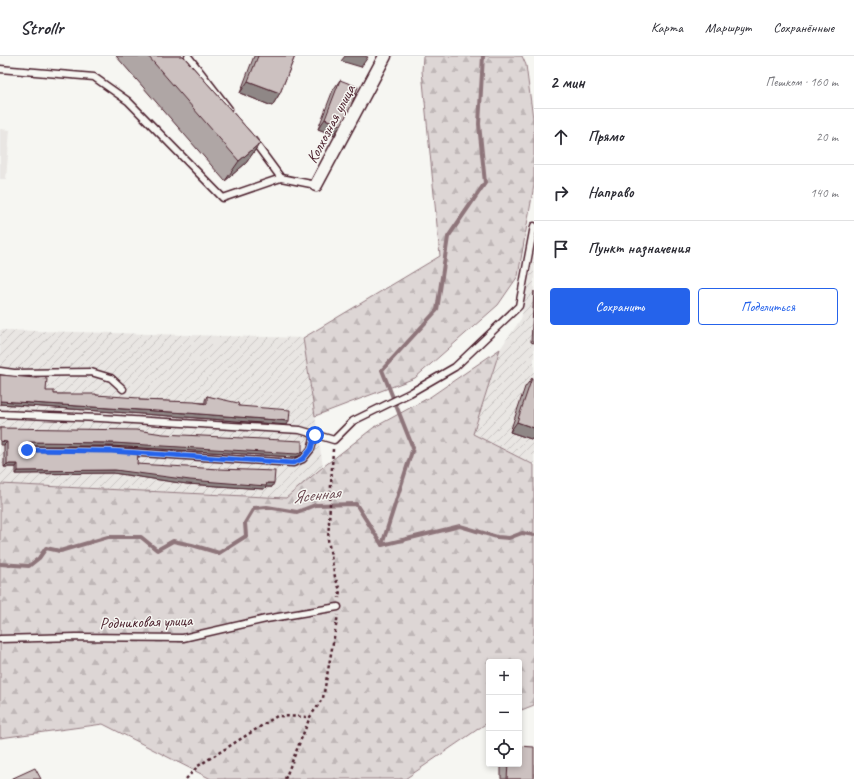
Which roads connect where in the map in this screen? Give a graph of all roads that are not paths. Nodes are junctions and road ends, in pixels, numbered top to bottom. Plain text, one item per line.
1 (188, 56) edge
2 (385, 56) edge
3 (0, 69) edge
4 (235, 117) edge
5 (249, 135) edge
6 (281, 178) junction
7 (316, 185) joint
8 (534, 226) edge
9 (0, 371) edge
10 (123, 389) dead end
11 (0, 414) edge
12 (315, 435) junction
13 (27, 450) edge
14 (338, 607) dead end
15 (0, 639) edge

1 - 4 lane
2 - 7 street, Колхозная улица
3 - 6 lane
5 - 6 lane
6 - 7 lane
8 - 12 lane
9 - 10 lane
11 - 12 lane
12 - 13 lane
14 - 15 lane, Родниковая улица

